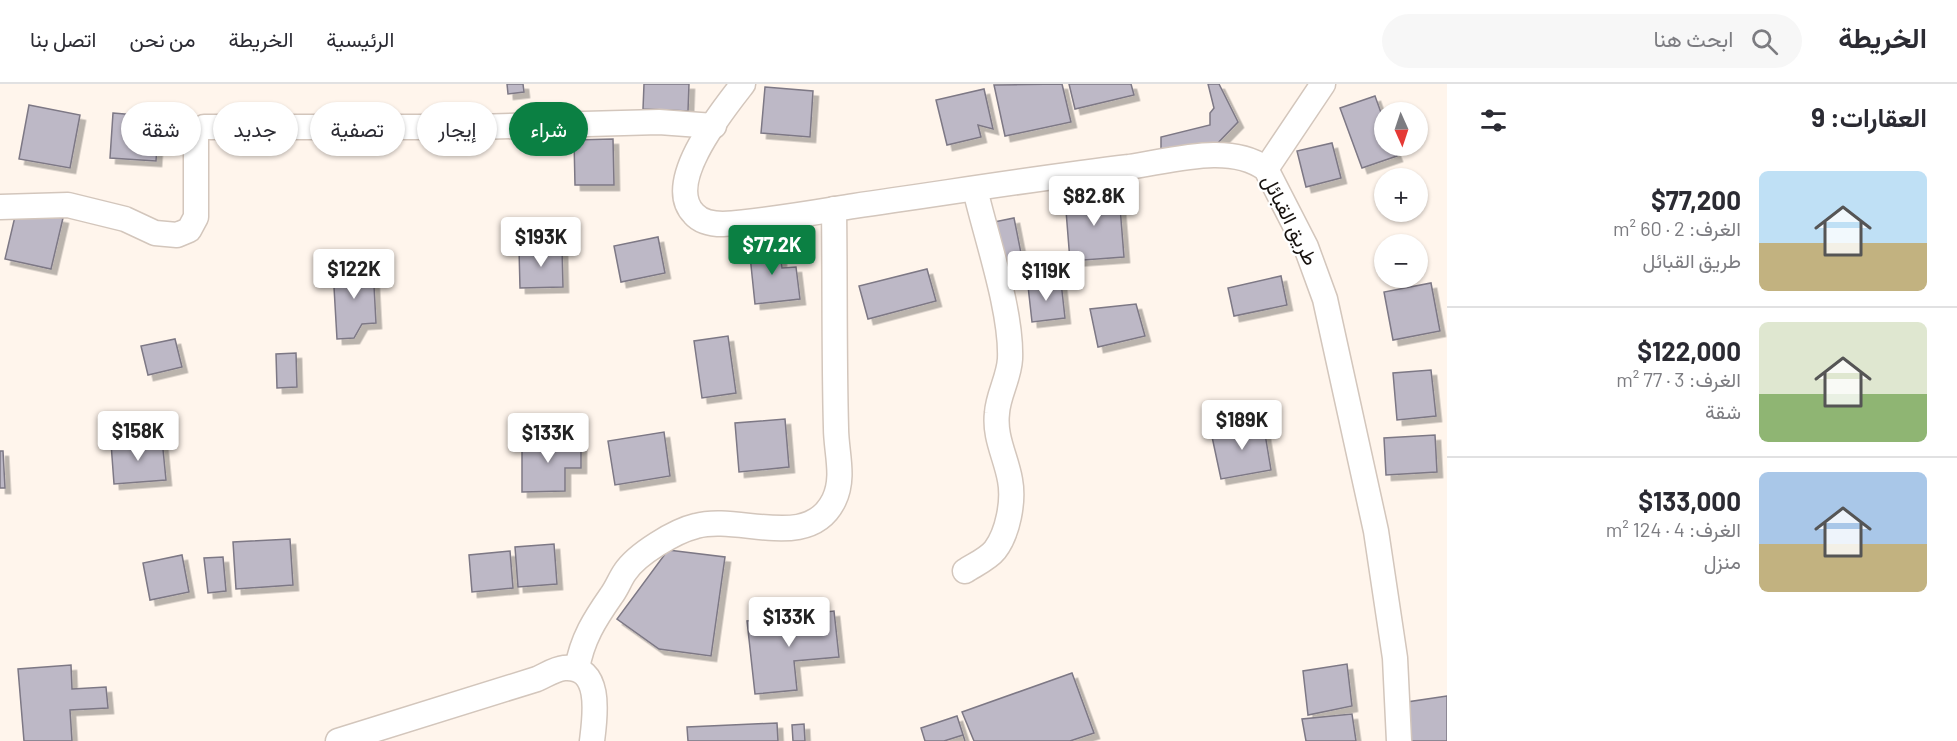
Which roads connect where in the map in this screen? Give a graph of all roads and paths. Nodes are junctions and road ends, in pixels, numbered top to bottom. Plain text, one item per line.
1 (742, 84) edge
2 (1323, 84) edge
3 (714, 126) junction
4 (1266, 169) junction
5 (975, 189) junction
6 (0, 207) edge
7 (834, 209) junction
8 (965, 571) dead end
9 (577, 669) junction
10 (338, 741) edge
11 (592, 741) edge
12 (1399, 741) edge

1 - 3 street, طريق القبائل
2 - 4 street
3 - 6 street
3 - 7 street, طريق القبائل
4 - 5 street, طريق القبائل
4 - 12 street, طريق القبائل
5 - 7 street, طريق القبائل
5 - 8 street
7 - 9 street
9 - 10 street
9 - 11 street

